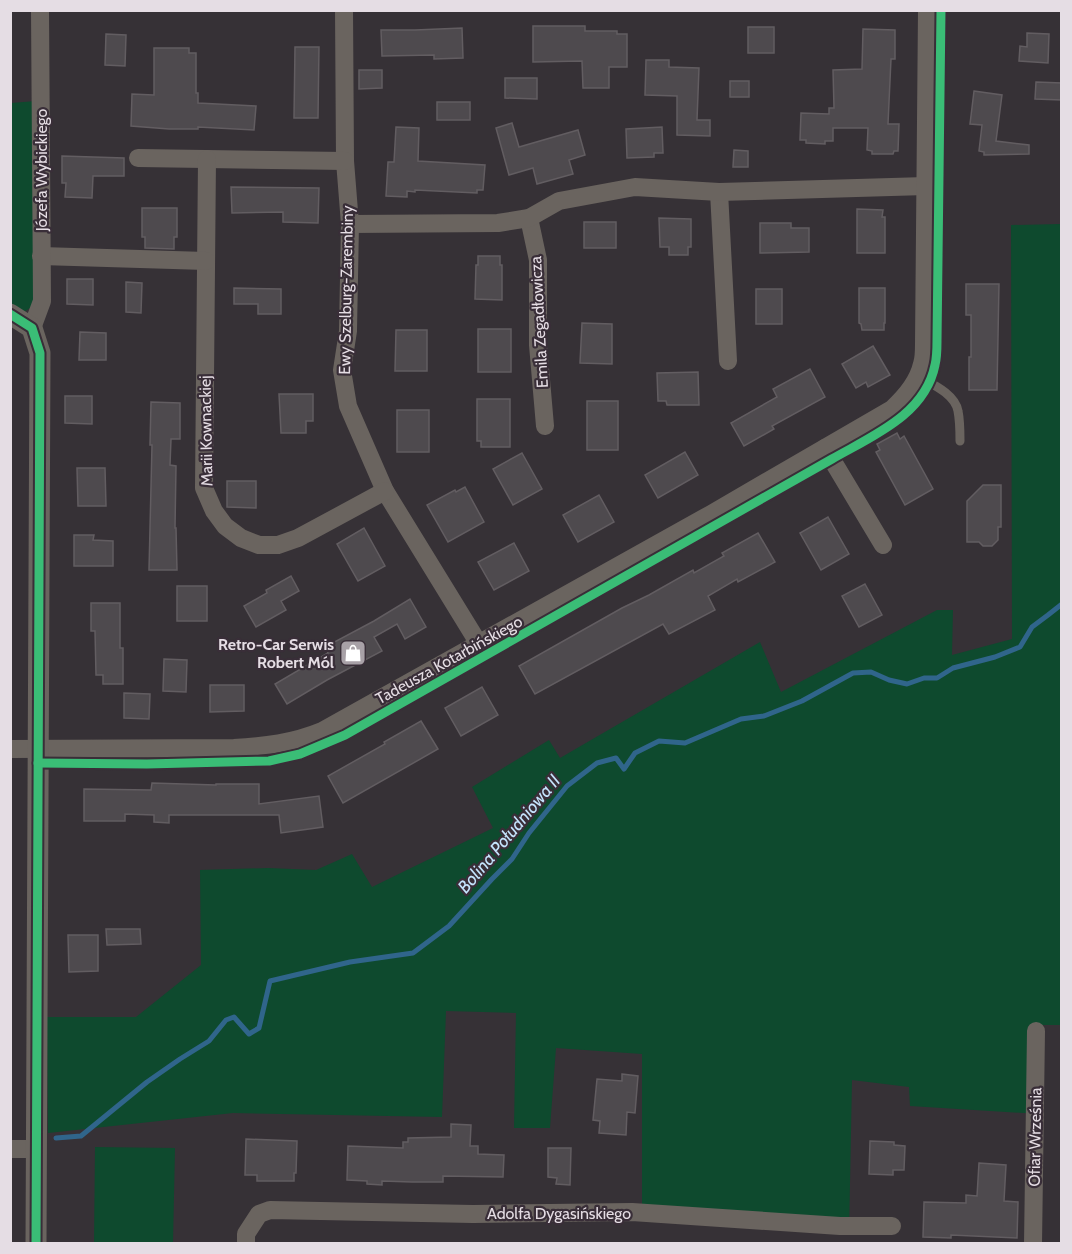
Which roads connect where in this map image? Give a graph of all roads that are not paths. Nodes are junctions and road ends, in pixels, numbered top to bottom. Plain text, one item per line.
1 (40, 10) edge
2 (344, 10) edge
3 (927, 10) edge
4 (138, 158) dead end
5 (207, 159) junction
6 (345, 161) junction
7 (926, 186) junction
8 (718, 192) junction
9 (529, 218) junction
10 (350, 224) junction
11 (41, 256) junction
12 (206, 261) junction
13 (10, 314) edge
14 (32, 328) junction
15 (728, 361) dead end
16 (918, 376) junction
17 (545, 426) dead end
18 (960, 441) dead end
19 (825, 448) junction
20 (385, 491) junction
21 (883, 545) dead end
22 (479, 644) junction
23 (10, 749) edge
24 (38, 749) junction
25 (1036, 1030) dead end
26 (10, 1149) edge
27 (36, 1149) junction
28 (892, 1226) dead end
29 (36, 1244) edge
30 (246, 1244) edge
31 (1033, 1244) edge

1 - 11 street, Józefa Wybickiego
2 - 6 street, Ewy Szelburg-Zarembiny
3 - 7 street, Tadeusza Kotarbińskiego
4 - 5 street
5 - 6 street
5 - 12 street, Marii Kownackiej
6 - 10 street, Ewy Szelburg-Zarembiny
7 - 8 street
7 - 16 street, Tadeusza Kotarbińskiego
8 - 9 street
8 - 15 street
9 - 10 street
9 - 17 street, Emila Zegadłowicza
10 - 20 street, Ewy Szelburg-Zarembiny
11 - 12 street
11 - 14 street, Józefa Wybickiego
12 - 20 street, Marii Kownackiej
13 - 14 street
14 - 24 street
16 - 18 lane
16 - 19 street, Tadeusza Kotarbińskiego
19 - 21 street
19 - 22 street, Tadeusza Kotarbińskiego
20 - 22 street, Ewy Szelburg-Zarembiny
22 - 24 street, Tadeusza Kotarbińskiego
23 - 24 street, Tadeusza Kotarbińskiego
24 - 27 street
25 - 31 street, Ofiar Września
26 - 27 street
27 - 29 street
28 - 30 street, Adolfa Dygasińskiego

